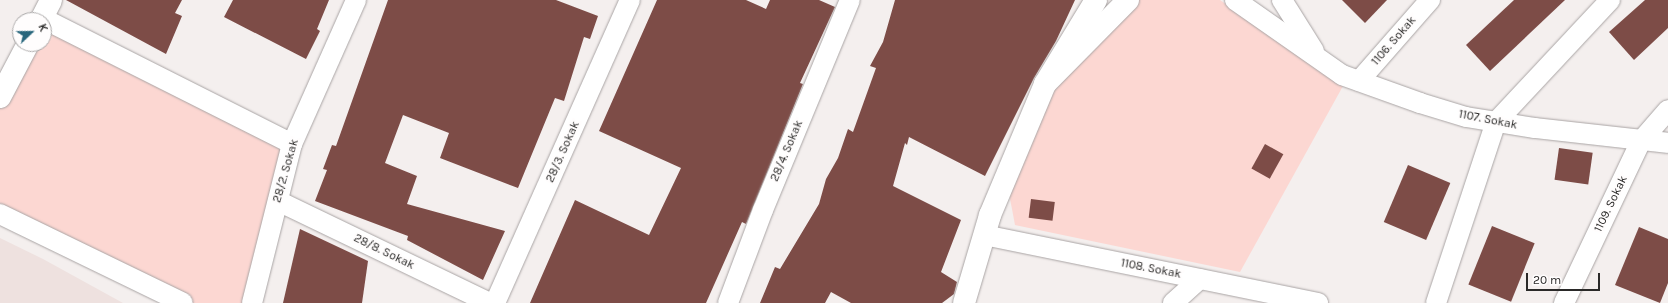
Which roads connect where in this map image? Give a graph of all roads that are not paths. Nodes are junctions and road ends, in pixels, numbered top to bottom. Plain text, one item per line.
1 (356, 0) edge
2 (630, 0) edge
3 (850, 0) edge
4 (1096, 0) edge
5 (1128, 0) edge
6 (1235, 0) edge
7 (1282, 0) edge
8 (1430, 0) edge
9 (1610, 0) edge
10 (52, 17) edge
11 (24, 52) edge
12 (1318, 58) junction
13 (1359, 81) junction
14 (1044, 84) junction
15 (0, 97) edge
16 (1668, 110) edge
17 (1496, 122) junction
18 (1641, 141) junction
19 (1668, 143) edge
20 (292, 144) junction
21 (278, 201) junction
22 (0, 214) edge
23 (984, 235) junction
24 (1200, 278) junction
25 (183, 303) edge
26 (252, 303) edge
27 (490, 303) edge
28 (496, 303) edge
29 (728, 303) edge
30 (964, 303) edge
31 (1173, 303) edge
32 (1318, 303) edge
33 (1436, 303) edge
34 (1564, 303) edge

1 - 20 street, 28/2. Sokak
2 - 28 street, 28/3. Sokak
3 - 29 street, 28/4. Sokak
4 - 14 street
5 - 14 street
6 - 12 street, 1107. Sokak
7 - 12 street, 1107. Sokak
8 - 13 street, 1106. Sokak
9 - 17 street
10 - 20 street
11 - 15 street
12 - 13 street, 1107. Sokak
13 - 17 street, 1107. Sokak
14 - 23 street
16 - 18 street, 1109. Sokak
17 - 18 street, 1107. Sokak
17 - 33 street
18 - 19 street, 1107. Sokak
18 - 34 street, 1109. Sokak
20 - 21 street, 28/2. Sokak
21 - 26 street, 28/2. Sokak
21 - 27 street, 28/8. Sokak
22 - 25 street
23 - 24 street, 1108. Sokak
23 - 30 street
24 - 31 street
24 - 32 street, 1108. Sokak

